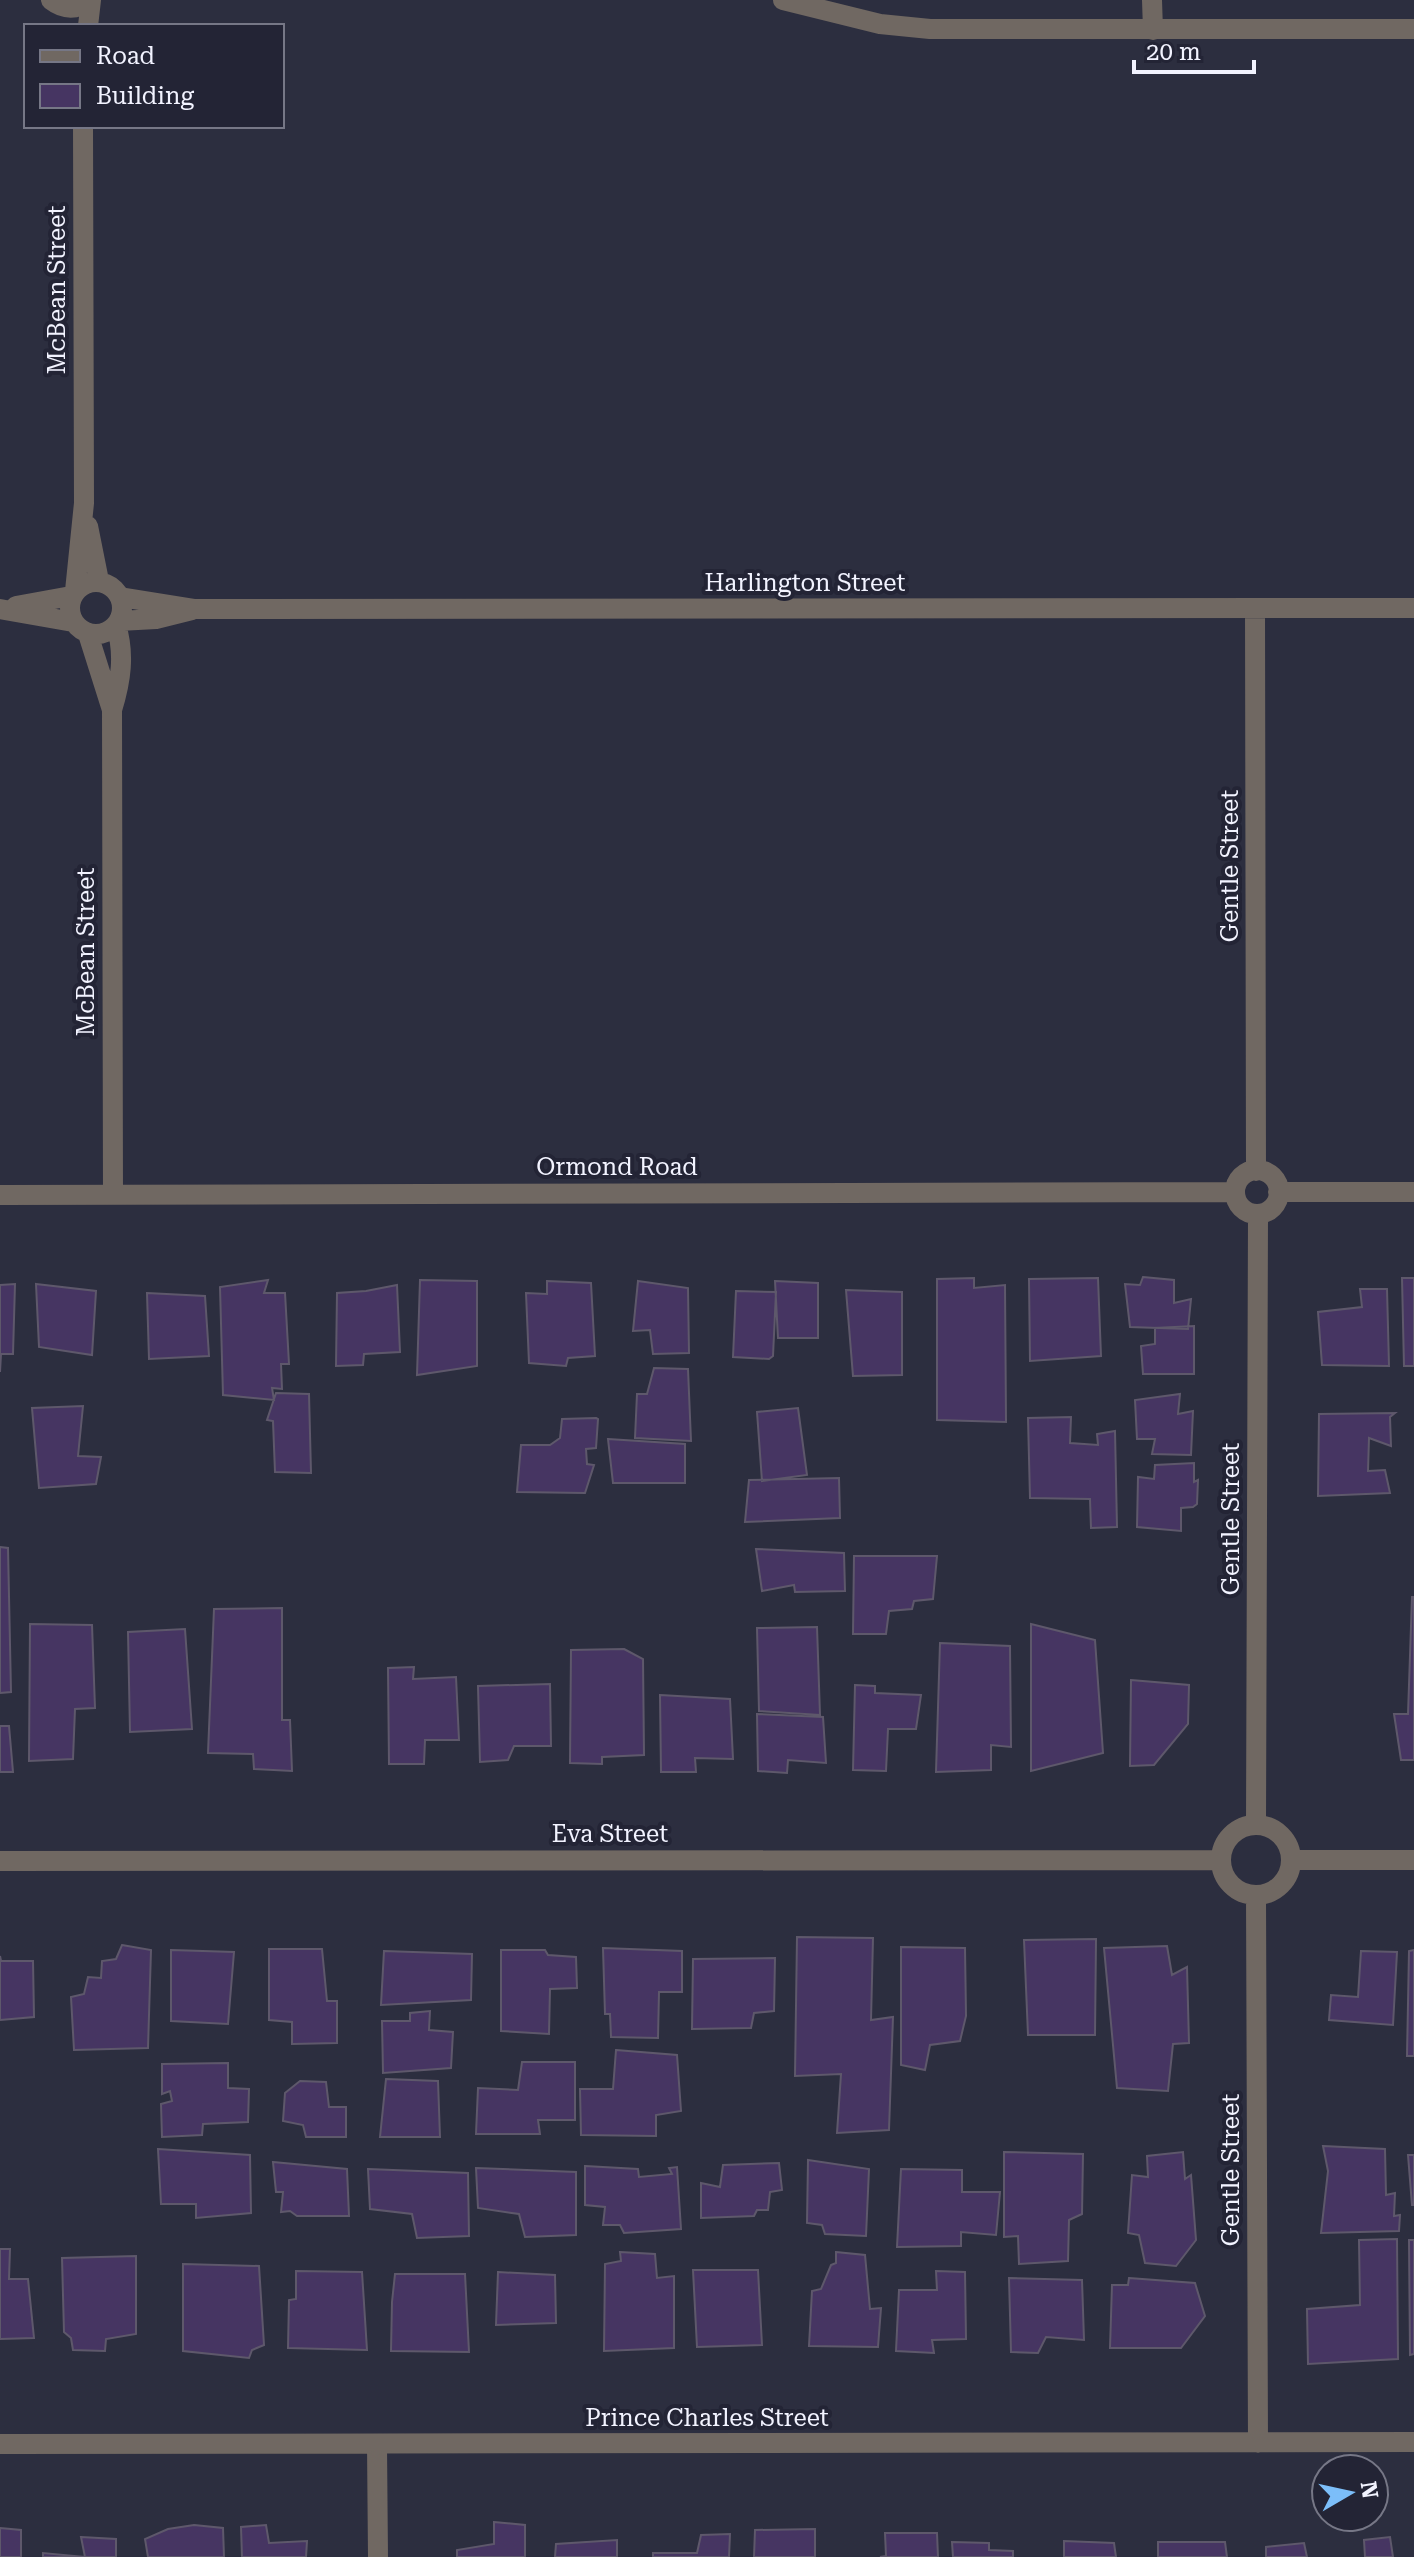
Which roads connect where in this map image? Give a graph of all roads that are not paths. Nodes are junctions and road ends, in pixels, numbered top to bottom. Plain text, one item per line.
1 (91, 0) edge
2 (783, 0) edge
3 (1152, 0) edge
4 (62, 11) edge
5 (88, 24) edge
6 (1414, 29) edge
7 (1153, 30) junction
8 (83, 128) edge
9 (84, 503) junction
10 (99, 581) junction
11 (73, 594) junction
12 (120, 597) junction
13 (1414, 608) edge
14 (195, 609) junction
15 (1255, 609) junction
16 (118, 623) junction
17 (80, 628) junction
18 (112, 710) junction
19 (1256, 1171) junction
20 (1235, 1192) junction
21 (1278, 1192) junction
22 (1414, 1192) edge
23 (113, 1194) junction
24 (0, 1195) edge
25 (1258, 1215) junction
26 (1256, 1824) junction
27 (1220, 1860) junction
28 (1292, 1860) junction
29 (1414, 1860) edge
30 (0, 1861) edge
31 (1256, 1896) junction
32 (1414, 2442) edge
33 (1258, 2443) junction
34 (0, 2444) edge
35 (377, 2445) junction
36 (378, 2557) edge

1 - 4 street
1 - 5 street
2 - 7 street
3 - 7 street
6 - 7 street
8 - 9 street, McBean Street
9 - 10 street, McBean Street
9 - 11 street, McBean Street
10 - 11 street
10 - 12 street
11 - 17 street
11 - 17 street
12 - 14 street, Harlington Street
12 - 16 street
13 - 15 street, Harlington Street
14 - 15 street, Harlington Street
14 - 16 street, Harlington Street
15 - 19 street, Gentle Street
16 - 17 street
16 - 18 street, McBean Street
17 - 18 street, McBean Street
18 - 23 street, McBean Street
19 - 20 street
19 - 21 street
20 - 23 street, Ormond Road
20 - 25 street
21 - 22 street
21 - 25 street
23 - 24 street, Ormond Road
25 - 26 street, Gentle Street
26 - 27 street
26 - 28 street
27 - 30 street, Eva Street
27 - 31 street
28 - 29 street
28 - 31 street
31 - 33 street, Gentle Street
32 - 33 street, Prince Charles Street
33 - 35 street, Prince Charles Street
34 - 35 street, Prince Charles Street
35 - 36 street

